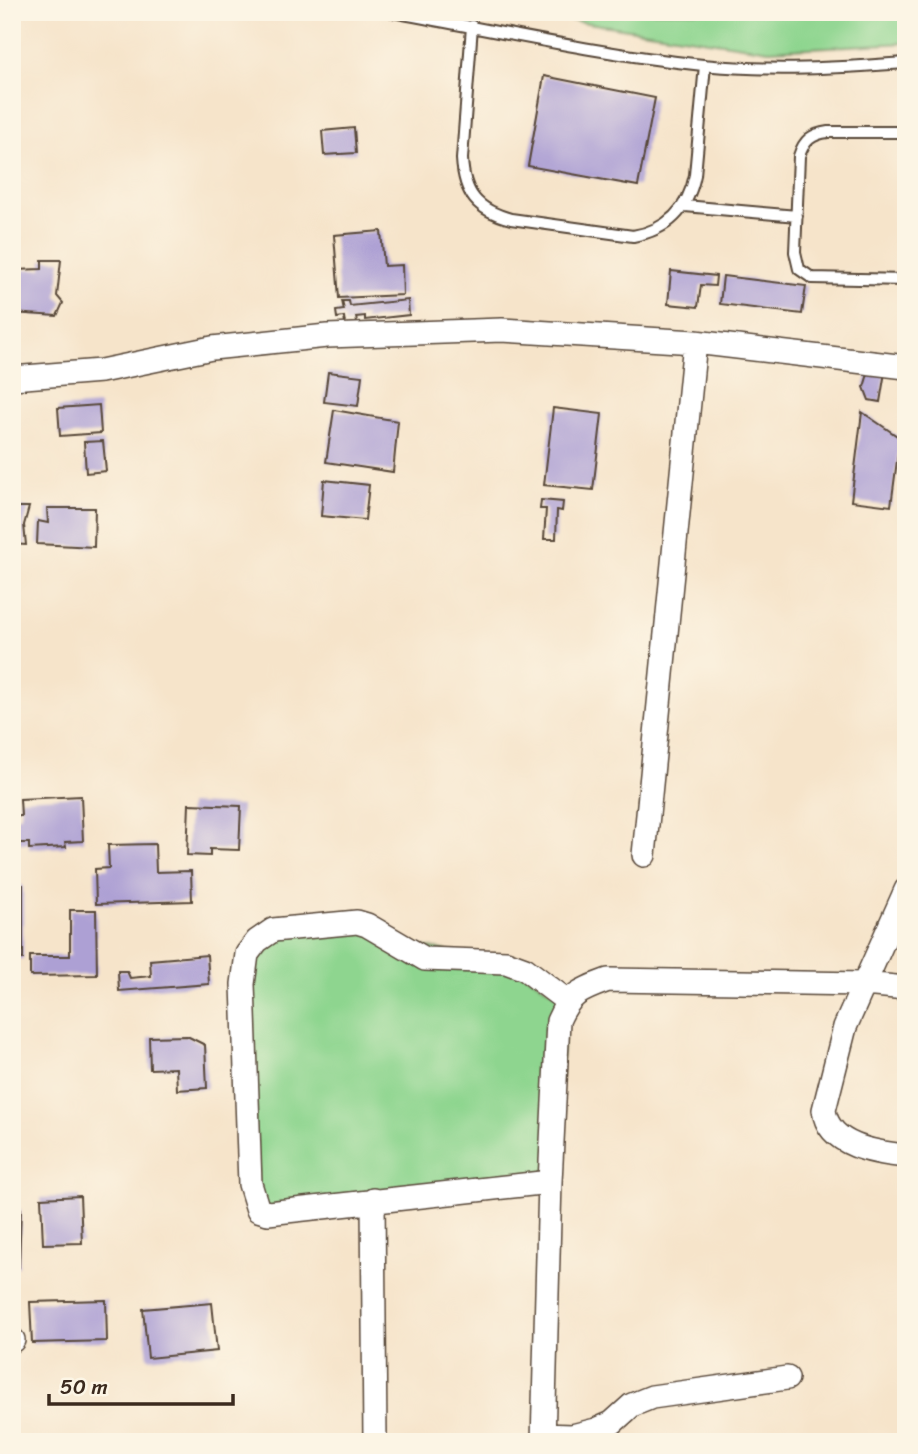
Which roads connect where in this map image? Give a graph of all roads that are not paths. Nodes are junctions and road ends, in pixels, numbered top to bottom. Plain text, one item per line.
1 (393, 12) edge
2 (472, 26) junction
3 (906, 63) edge
4 (705, 65) junction
5 (906, 132) edge
6 (685, 206) junction
7 (797, 216) junction
8 (906, 280) edge
9 (695, 342) junction
10 (906, 367) edge
11 (12, 378) edge
12 (645, 855) dead end
13 (906, 890) edge
14 (864, 984) junction
15 (906, 988) edge
16 (567, 1001) junction
17 (906, 1156) edge
18 (550, 1182) junction
19 (373, 1200) junction
20 (787, 1378) dead end
21 (543, 1438) edge
22 (375, 1442) edge

1 - 2 lane
2 - 4 lane
2 - 6 lane
3 - 4 lane
4 - 6 lane
5 - 7 lane
6 - 7 lane
7 - 8 lane
9 - 10 street
9 - 11 street
9 - 12 street
13 - 14 street
14 - 15 street
14 - 16 street
14 - 17 street
16 - 18 street
16 - 19 street
18 - 19 street
18 - 21 street
19 - 22 street
20 - 21 street

